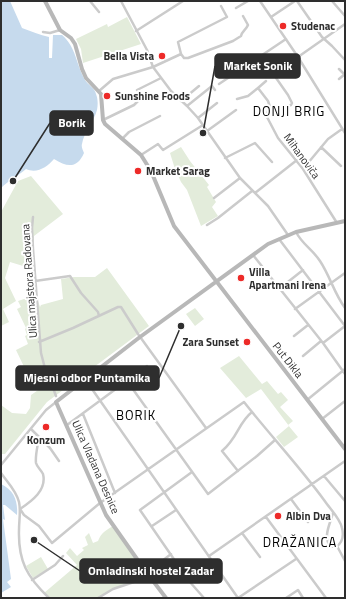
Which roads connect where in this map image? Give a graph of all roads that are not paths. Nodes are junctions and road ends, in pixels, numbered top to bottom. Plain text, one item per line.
1 (45, 1) edge
2 (90, 1) edge
3 (121, 1) edge
4 (183, 1) edge
5 (248, 1) edge
6 (260, 1) edge
7 (296, 1) edge
8 (332, 1) edge
9 (221, 6) dead end
10 (236, 8) dead end
11 (99, 12) dead end
12 (243, 16) dead end
13 (345, 16) edge
14 (271, 17) junction
15 (345, 24) edge
16 (60, 30) junction
17 (136, 31) junction
18 (43, 32) dead end
19 (286, 39) junction
20 (325, 39) junction
21 (181, 54) junction
22 (298, 57) junction
23 (345, 60) edge
24 (153, 67) junction
25 (339, 69) dead end
26 (345, 74) edge
27 (161, 78) junction
28 (339, 79) dead end
29 (266, 81) dead end
30 (219, 84) dead end
31 (199, 86) dead end
32 (258, 88) junction
33 (137, 90) dead end
34 (215, 90) dead end
35 (99, 91) junction
36 (237, 99) dead end
37 (139, 100) dead end
38 (181, 101) junction
39 (217, 104) dead end
40 (188, 106) junction
41 (236, 110) dead end
42 (270, 110) junction
43 (160, 116) dead end
44 (198, 118) junction
45 (103, 120) junction
46 (203, 125) junction
47 (344, 130) edge
48 (207, 131) junction
49 (122, 139) junction
50 (321, 147) junction
51 (141, 155) junction
52 (225, 158) junction
53 (297, 160) junction
54 (272, 162) dead end
55 (342, 166) dead end
56 (303, 169) junction
57 (240, 178) junction
58 (252, 191) junction
59 (255, 193) junction
60 (214, 198) dead end
61 (33, 217) dead end
62 (345, 221) edge
63 (337, 223) junction
64 (207, 224) dead end
65 (296, 232) junction
66 (288, 234) junction
67 (279, 238) junction
68 (253, 255) junction
69 (303, 270) junction
70 (345, 272) edge
71 (35, 281) junction
72 (216, 282) junction
73 (332, 283) junction
74 (279, 289) junction
75 (319, 291) junction
76 (345, 307) edge
77 (295, 309) junction
78 (99, 316) junction
79 (308, 325) junction
80 (345, 326) edge
81 (294, 336) dead end
82 (140, 337) junction
83 (39, 342) junction
84 (322, 342) junction
85 (303, 356) dead end
86 (147, 366) dead end
87 (344, 370) edge
88 (345, 374) edge
89 (85, 379) junction
90 (127, 381) junction
91 (56, 396) dead end
92 (307, 400) junction
93 (345, 401) edge
94 (56, 402) junction
95 (100, 402) junction
96 (252, 412) junction
97 (83, 414) junction
98 (322, 419) junction
99 (67, 425) junction
100 (206, 428) junction
101 (31, 429) junction
102 (39, 437) junction
103 (275, 440) junction
104 (176, 450) junction
105 (345, 450) edge
106 (59, 461) dead end
107 (345, 461) edge
108 (1, 466) edge
109 (148, 469) junction
110 (238, 471) junction
111 (192, 472) junction
112 (1, 473) edge
113 (324, 476) junction
114 (312, 485) junction
115 (115, 493) junction
116 (164, 493) junction
117 (291, 499) junction
118 (345, 501) edge
119 (100, 503) junction
120 (20, 509) junction
121 (176, 510) junction
122 (333, 513) junction
123 (266, 517) junction
124 (308, 522) dead end
125 (152, 526) junction
126 (242, 533) junction
127 (337, 546) junction
128 (171, 554) junction
129 (63, 556) dead end
130 (209, 556) junction
131 (260, 557) dead end
132 (296, 559) junction
133 (345, 561) edge
134 (148, 575) junction
135 (32, 580) junction
136 (49, 598) edge
137 (98, 598) edge
138 (166, 598) edge
139 (204, 598) edge
140 (238, 598) edge
141 (286, 598) edge
142 (304, 598) edge
143 (326, 598) edge

1 - 16 street
2 - 11 street
3 - 17 street
4 - 17 street
5 - 10 street
6 - 14 street
7 - 14 street
7 - 20 street
8 - 13 street
9 - 21 street
12 - 21 street
14 - 19 street
15 - 20 street
16 - 18 street
16 - 35 street
17 - 24 street
19 - 22 street
19 - 30 street
20 - 22 street
20 - 23 street
21 - 24 street
22 - 42 street
22 - 47 street
24 - 27 street
24 - 35 street
25 - 26 street
26 - 28 street
27 - 33 street
27 - 38 street
29 - 32 street
31 - 38 street
32 - 36 street
32 - 42 street
34 - 40 street
35 - 45 street
37 - 45 street
38 - 40 street
39 - 44 street
40 - 44 street
41 - 48 street
42 - 53 street, Mihanoviča
43 - 49 street
44 - 46 street
45 - 49 street, Put Dikla
46 - 48 street
46 - 51 street
47 - 50 street
48 - 52 street
49 - 51 street, Put Dikla
50 - 55 street
50 - 56 street
51 - 72 street, Put Dikla
52 - 54 street
52 - 57 street
53 - 56 street, Mihanoviča
53 - 59 street
56 - 63 street, Mihanoviča
57 - 58 street
57 - 60 street
58 - 59 street
58 - 64 street
59 - 66 street
61 - 71 street, Ulica majstora Radovana
62 - 63 street
63 - 65 street
65 - 66 street
65 - 73 street
66 - 67 street
67 - 68 street
67 - 69 street
68 - 72 street
68 - 74 street
69 - 74 street
69 - 75 street
70 - 73 street
71 - 78 street
71 - 83 street, Ulica majstora Radovana
72 - 82 street
72 - 92 street, Put Dikla
73 - 75 street
73 - 76 street
74 - 77 street
75 - 77 street
75 - 80 street
77 - 79 street
78 - 82 street, Ulica majstora Radovana
78 - 83 street, Ulica majstora Radovana
79 - 81 street
79 - 84 street
80 - 84 street
82 - 89 street
82 - 100 street
83 - 91 street
84 - 85 street
84 - 87 street
86 - 90 street
87 - 88 street
87 - 92 street
89 - 94 street
89 - 95 street
90 - 95 street
90 - 104 street
92 - 98 street, Put Dikla
93 - 98 street
94 - 99 street, Ulica Vladana Desnice
94 - 101 street
95 - 97 street
95 - 109 street
96 - 100 street
96 - 103 street
96 - 110 street
97 - 99 street
97 - 115 street
98 - 105 street, Put Dikla
99 - 119 street, Ulica Vladana Desnice
100 - 104 street
101 - 102 street
101 - 108 street
102 - 106 street
102 - 120 street
103 - 110 street
103 - 114 street
104 - 109 street
104 - 111 street
107 - 113 street
109 - 115 street
109 - 116 street
110 - 111 street
111 - 116 street
112 - 120 street
113 - 114 street
113 - 118 street
114 - 117 street
114 - 122 street
115 - 119 street
116 - 121 street
116 - 125 street
117 - 123 street
117 - 124 street
119 - 120 street
119 - 134 street, Ulica Vladana Desnice
120 - 135 street
121 - 125 street
121 - 130 street
122 - 127 street
122 - 127 street
123 - 126 street
123 - 132 street
125 - 128 street
126 - 130 street
126 - 131 street
127 - 133 street
128 - 134 street
128 - 139 street
129 - 135 street
130 - 140 street
132 - 140 street
132 - 143 street
134 - 137 street
134 - 138 street, Ulica Vladana Desnice
135 - 136 street
141 - 142 street

